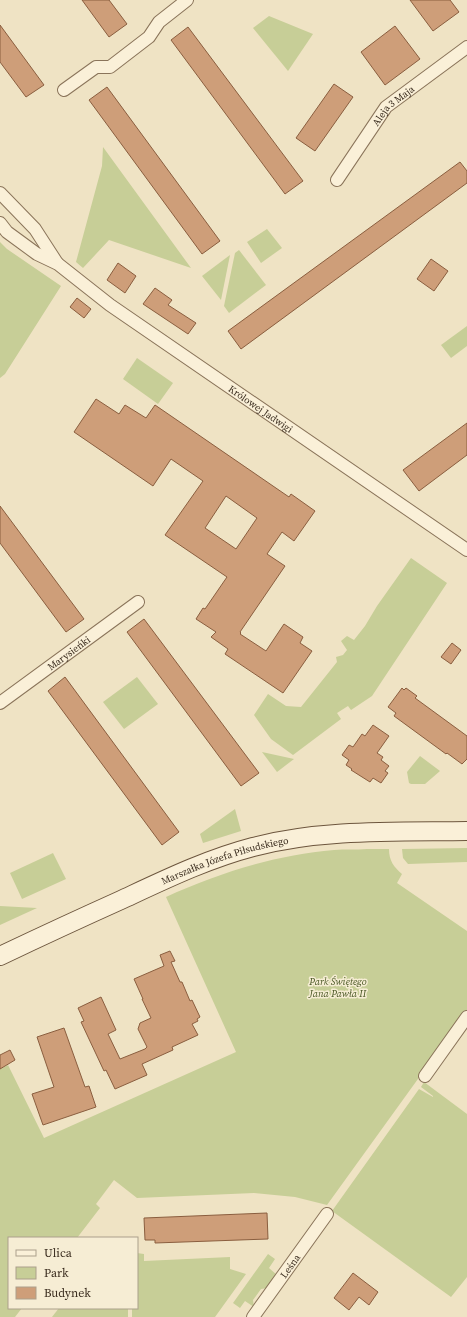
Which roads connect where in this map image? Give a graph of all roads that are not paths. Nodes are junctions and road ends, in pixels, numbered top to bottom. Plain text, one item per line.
1 (187, 0) edge
2 (467, 47) edge
3 (64, 90) dead end
4 (336, 180) dead end
5 (0, 193) edge
6 (0, 223) edge
7 (58, 264) junction
8 (467, 550) edge
9 (138, 602) dead end
10 (0, 702) edge
11 (467, 831) edge
12 (0, 956) edge
13 (467, 1017) edge
14 (425, 1076) dead end
15 (327, 1214) dead end
16 (253, 1317) edge

1 - 3 street
2 - 4 street, Aleja 3 Maja
5 - 7 street, Królowej Jadwigi
6 - 7 street, Królowej Jadwigi
7 - 8 street, Królowej Jadwigi
9 - 10 street, Marysieńki
11 - 12 street, Marszałka Józefa Piłsudskiego
13 - 14 street
15 - 16 street, Leśna

